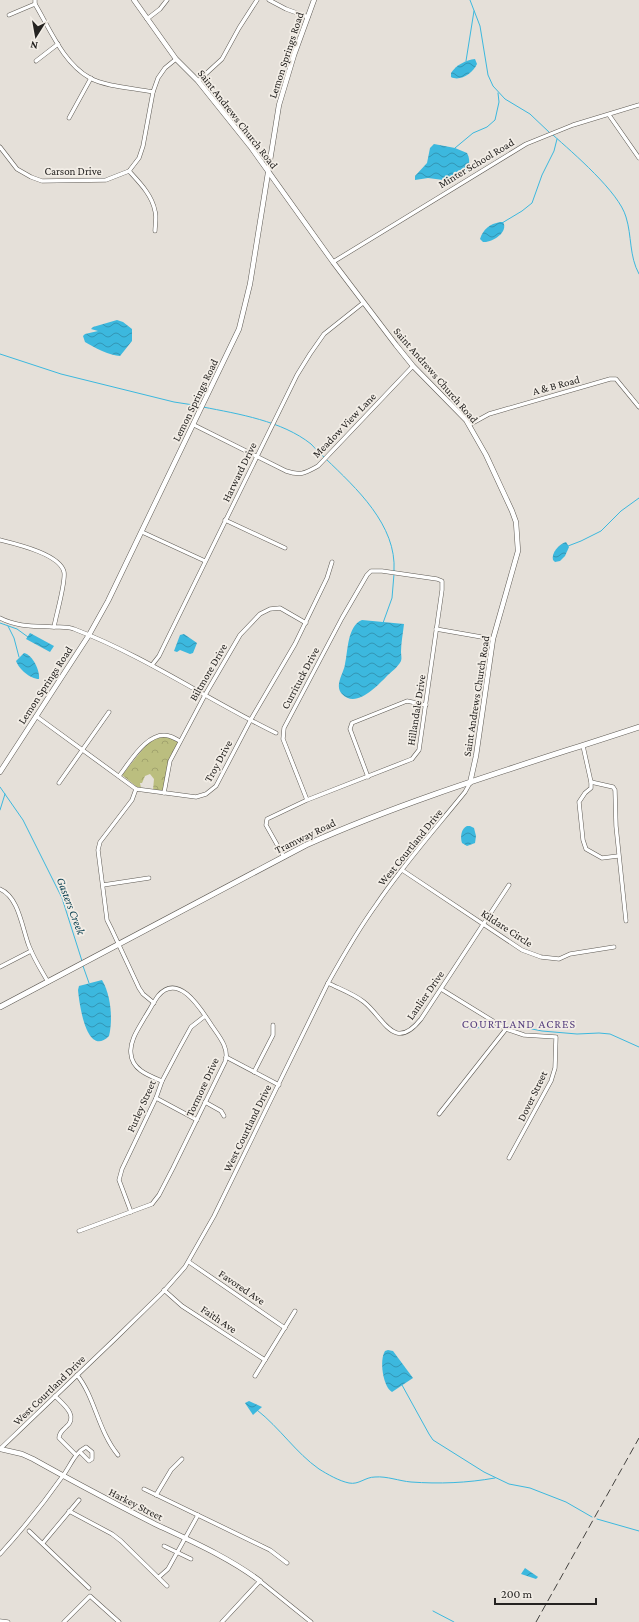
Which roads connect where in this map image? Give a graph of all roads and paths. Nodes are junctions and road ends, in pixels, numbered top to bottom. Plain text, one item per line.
1 (134, 0) edge
2 (167, 0) edge
3 (257, 0) edge
4 (269, 0) edge
5 (314, 0) edge
6 (35, 2) edge
7 (9, 15) dead end
8 (308, 17) junction
9 (147, 19) junction
10 (58, 44) junction
11 (176, 59) junction
12 (36, 61) dead end
13 (90, 78) junction
14 (198, 81) junction
15 (154, 92) junction
16 (639, 105) edge
17 (608, 115) junction
18 (68, 118) dead end
19 (0, 147) edge
20 (639, 158) edge
21 (129, 171) junction
22 (268, 171) junction
23 (155, 231) dead end
24 (334, 262) junction
25 (363, 303) junction
26 (413, 366) junction
27 (639, 407) edge
28 (194, 424) junction
29 (470, 425) junction
30 (258, 456) junction
31 (226, 520) junction
32 (142, 532) junction
33 (0, 540) edge
34 (285, 548) dead end
35 (205, 561) junction
36 (332, 562) dead end
37 (371, 571) joint
38 (0, 618) edge
39 (306, 623) junction
40 (54, 627) junction
41 (436, 629) junction
42 (89, 635) junction
43 (493, 639) junction
44 (152, 665) junction
45 (205, 696) junction
46 (426, 705) junction
47 (109, 712) dead end
48 (36, 716) junction
49 (250, 721) junction
50 (639, 727) edge
51 (276, 733) dead end
52 (180, 742) junction
53 (582, 746) junction
54 (83, 748) junction
55 (0, 772) edge
56 (119, 776) junction
57 (368, 777) junction
58 (591, 782) junction
59 (59, 783) dead end
60 (470, 783) junction
61 (136, 789) junction
62 (164, 793) junction
63 (307, 800) junction
64 (284, 856) junction
65 (618, 856) junction
66 (402, 870) junction
67 (149, 878) dead end
68 (103, 885) junction
69 (509, 885) dead end
70 (0, 889) edge
71 (626, 920) dead end
72 (483, 924) junction
73 (119, 945) junction
74 (614, 947) dead end
75 (31, 951) junction
76 (0, 967) edge
77 (48, 982) junction
78 (328, 983) junction
79 (441, 989) junction
80 (154, 1003) junction
81 (0, 1008) edge
82 (205, 1016) junction
83 (273, 1024) dead end
84 (506, 1029) junction
85 (226, 1057) junction
86 (254, 1072) junction
87 (162, 1081) junction
88 (279, 1085) junction
89 (156, 1098) junction
90 (205, 1102) junction
91 (440, 1114) dead end
92 (224, 1116) dead end
93 (197, 1120) junction
94 (509, 1158) dead end
95 (131, 1212) junction
96 (79, 1231) dead end
97 (189, 1262) junction
98 (164, 1290) junction
99 (295, 1311) dead end
100 (285, 1328) junction
101 (265, 1360) junction
102 (77, 1375) junction
103 (255, 1376) dead end
104 (55, 1396) junction
105 (0, 1449) edge
106 (80, 1452) dead end
107 (76, 1455) junction
108 (118, 1455) dead end
109 (182, 1459) dead end
110 (63, 1476) junction
111 (144, 1489) dead end
112 (156, 1495) junction
113 (80, 1500) dead end
114 (69, 1511) junction
115 (198, 1515) junction
116 (28, 1531) dead end
117 (185, 1539) junction
118 (43, 1543) junction
119 (164, 1546) dead end
120 (177, 1553) junction
121 (0, 1554) edge
122 (191, 1559) dead end
123 (288, 1563) dead end
124 (159, 1577) junction
125 (260, 1581) junction
126 (167, 1586) dead end
127 (89, 1588) dead end
128 (0, 1621) edge
129 (8, 1622) edge
130 (64, 1622) edge
131 (119, 1622) edge
132 (222, 1622) edge
133 (311, 1622) edge

1 - 9 street, Saint Andrews Church Road
2 - 9 street
3 - 14 street
4 - 8 street
5 - 8 street, Lemon Springs Road
6 - 7 street
6 - 10 street
8 - 22 street, Lemon Springs Road
9 - 11 street, Saint Andrews Church Road
10 - 12 street
10 - 13 street
11 - 14 street, Saint Andrews Church Road
11 - 15 street
13 - 15 street
13 - 18 street
14 - 22 street, Saint Andrews Church Road
15 - 21 street
16 - 17 street, Minter School Road
17 - 20 street
17 - 24 street, Minter School Road
19 - 21 street, Carson Drive
21 - 23 street
22 - 24 street, Saint Andrews Church Road
22 - 28 street, Lemon Springs Road
24 - 25 street, Saint Andrews Church Road
25 - 26 street, Saint Andrews Church Road
25 - 30 street, Harward Drive
26 - 29 street, Saint Andrews Church Road
26 - 30 street, Meadow View Lane
27 - 29 street, A & B Road
28 - 30 street, Meadow View Lane
28 - 32 street, Lemon Springs Road
29 - 43 street, Saint Andrews Church Road
30 - 31 street, Harward Drive
31 - 34 street
31 - 35 street, Harward Drive
32 - 35 street
32 - 42 street, Lemon Springs Road
33 - 40 street
35 - 44 street, Harward Drive
36 - 39 street, Troy Drive
37 - 41 street, Hillandale Drive
37 - 63 street, Currituck Drive
38 - 40 street
39 - 45 street, Biltmore Drive
39 - 49 street, Troy Drive
40 - 42 street
41 - 43 street
41 - 46 street, Hillandale Drive
42 - 44 street
42 - 48 street, Lemon Springs Road
43 - 60 street, Saint Andrews Church Road
44 - 45 street
45 - 49 street
45 - 52 street, Biltmore Drive
46 - 57 street, Hillandale Drive
46 - 57 street
47 - 54 street
48 - 54 street, Troy Drive
48 - 55 street, Lemon Springs Road
49 - 51 street
49 - 62 street, Troy Drive
50 - 53 main road, Tramway Road
52 - 56 street
52 - 62 street, Biltmore Drive
53 - 58 street
53 - 60 main road, Tramway Road
54 - 56 street, Troy Drive
54 - 59 street
56 - 61 street, Troy Drive
57 - 63 street, Hillandale Drive
58 - 65 street
58 - 65 street
60 - 64 main road, Tramway Road
60 - 66 street, West Courtland Drive
61 - 62 street, Troy Drive
61 - 68 street
63 - 64 street, Hillandale Drive
64 - 73 main road, Tramway Road
65 - 71 street
66 - 72 street, Kildare Circle
66 - 78 street, West Courtland Drive
67 - 68 street
68 - 73 street
69 - 72 street, Lanlier Drive
70 - 75 street
72 - 74 street, Kildare Circle
72 - 79 street, Lanlier Drive
73 - 77 main road, Tramway Road
73 - 80 street
75 - 76 street
75 - 77 street
77 - 81 main road, Tramway Road
78 - 79 street, Lanlier Drive
78 - 88 street, West Courtland Drive
79 - 84 street
80 - 82 street, Tormore Drive
80 - 87 street, Tormore Drive
82 - 85 street, Tormore Drive
82 - 87 street, Furley Street
83 - 86 street
84 - 91 street
84 - 94 street, Dover Street
85 - 86 street
85 - 90 street, Tormore Drive
86 - 88 street
87 - 89 street, Furley Street
88 - 97 street, West Courtland Drive
89 - 93 street
89 - 95 street, Furley Street
90 - 92 street
90 - 93 street, Tormore Drive
93 - 95 street, Tormore Drive
95 - 96 street, Tormore Drive
97 - 98 street, West Courtland Drive
97 - 100 street, Favored Ave
98 - 101 street, Faith Ave
98 - 102 street, West Courtland Drive
99 - 100 street
100 - 101 street
101 - 103 street
102 - 104 street, West Courtland Drive
102 - 108 street
104 - 105 street, West Courtland Drive
104 - 107 street
105 - 110 street, Harkey Street
106 - 107 street
107 - 110 street
109 - 112 street
110 - 117 street, Harkey Street
110 - 121 street
111 - 112 street
112 - 115 street
113 - 114 street
114 - 118 street
114 - 124 street
115 - 117 street
115 - 123 street
116 - 118 street
117 - 120 street
117 - 125 street, Harkey Street
118 - 127 street
119 - 120 street
120 - 122 street
120 - 124 street
124 - 126 street
125 - 132 street
125 - 133 street
128 - 129 street
130 - 131 street

